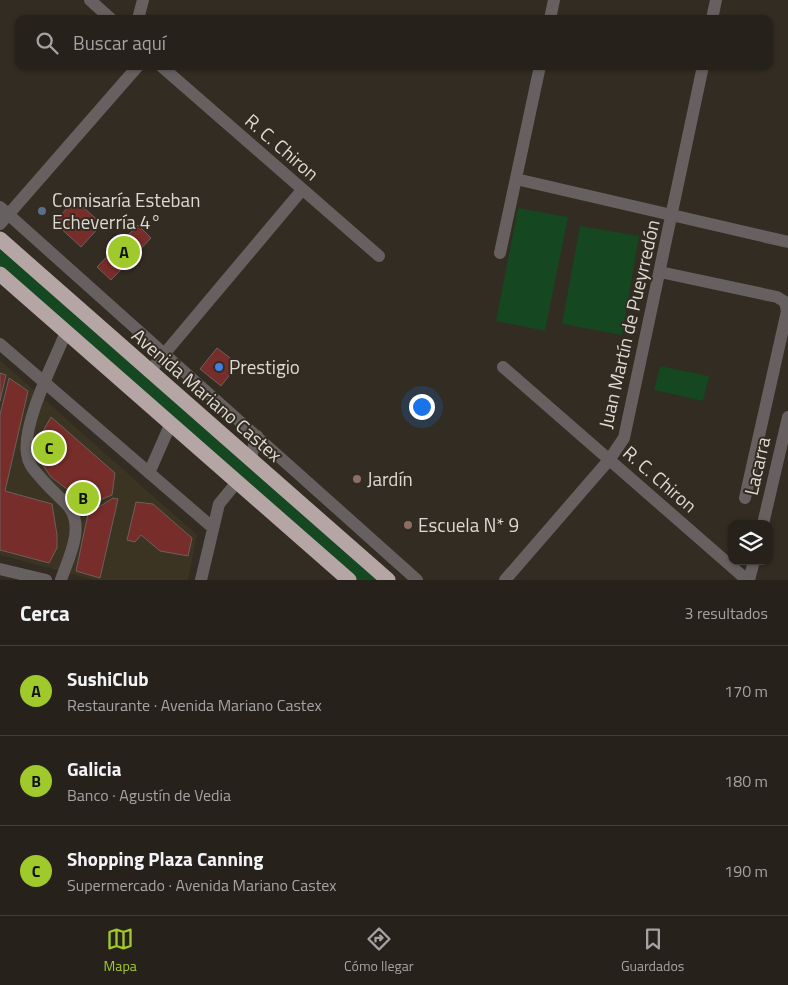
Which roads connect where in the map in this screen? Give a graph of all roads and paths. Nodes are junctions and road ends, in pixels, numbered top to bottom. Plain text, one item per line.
1 (90, 0) edge
2 (143, 0) edge
3 (554, 0) edge
4 (716, 0) edge
5 (107, 15) edge
6 (139, 15) edge
7 (551, 15) edge
8 (713, 15) edge
9 (134, 70) edge
10 (166, 70) edge
11 (539, 70) edge
12 (701, 70) edge
13 (516, 179) junction
14 (302, 190) junction
15 (3, 215) edge
16 (673, 215) junction
17 (0, 239) edge
18 (788, 242) edge
19 (500, 253) dead end
20 (379, 256) dead end
21 (660, 272) junction
22 (0, 274) edge
23 (66, 332) junction
24 (0, 344) edge
25 (164, 353) junction
26 (503, 367) dead end
27 (148, 372) junction
28 (45, 383) junction
29 (788, 417) edge
30 (171, 424) junction
31 (257, 436) junction
32 (250, 460) junction
33 (609, 460) junction
34 (292, 468) junction
35 (150, 473) junction
36 (237, 482) junction
37 (278, 484) junction
38 (322, 495) junction
39 (745, 498) dead end
40 (296, 500) junction
41 (764, 520) edge
42 (212, 527) junction
43 (753, 565) edge
44 (0, 569) edge
45 (46, 580) edge
46 (61, 580) edge
47 (201, 580) edge
48 (349, 580) edge
49 (388, 580) edge
50 (417, 580) edge
51 (505, 580) edge
52 (748, 580) edge

1 - 5 street
2 - 6 street
3 - 7 street
4 - 8 street
9 - 15 street
10 - 14 street, R. C. Chiron
11 - 13 street
12 - 16 street, Juan Martín de Pueyrredón
13 - 16 street
13 - 19 street
14 - 20 street, R. C. Chiron
14 - 25 street
15 - 25 street
16 - 18 street
16 - 21 street, Juan Martín de Pueyrredón
17 - 27 highway, Avenida Mariano Castex
21 - 33 street, Juan Martín de Pueyrredón
21 - 39 street
22 - 23 highway
23 - 28 street
23 - 30 highway
24 - 28 street
25 - 27 street
25 - 31 street
26 - 33 street, R. C. Chiron
27 - 32 highway, Avenida Mariano Castex
28 - 35 street
28 - 46 street
29 - 41 street, Lacarra
30 - 35 street
30 - 36 highway
31 - 32 street
31 - 34 street
32 - 37 highway, Avenida Mariano Castex
33 - 51 street, Juan Martín de Pueyrredón
33 - 52 street, R. C. Chiron
34 - 37 street
34 - 38 street
35 - 42 street
36 - 42 street
36 - 48 highway
37 - 40 highway, Avenida Mariano Castex
38 - 40 street
38 - 50 street
40 - 49 highway, Avenida Mariano Castex
42 - 47 street
43 - 52 street
44 - 45 street

